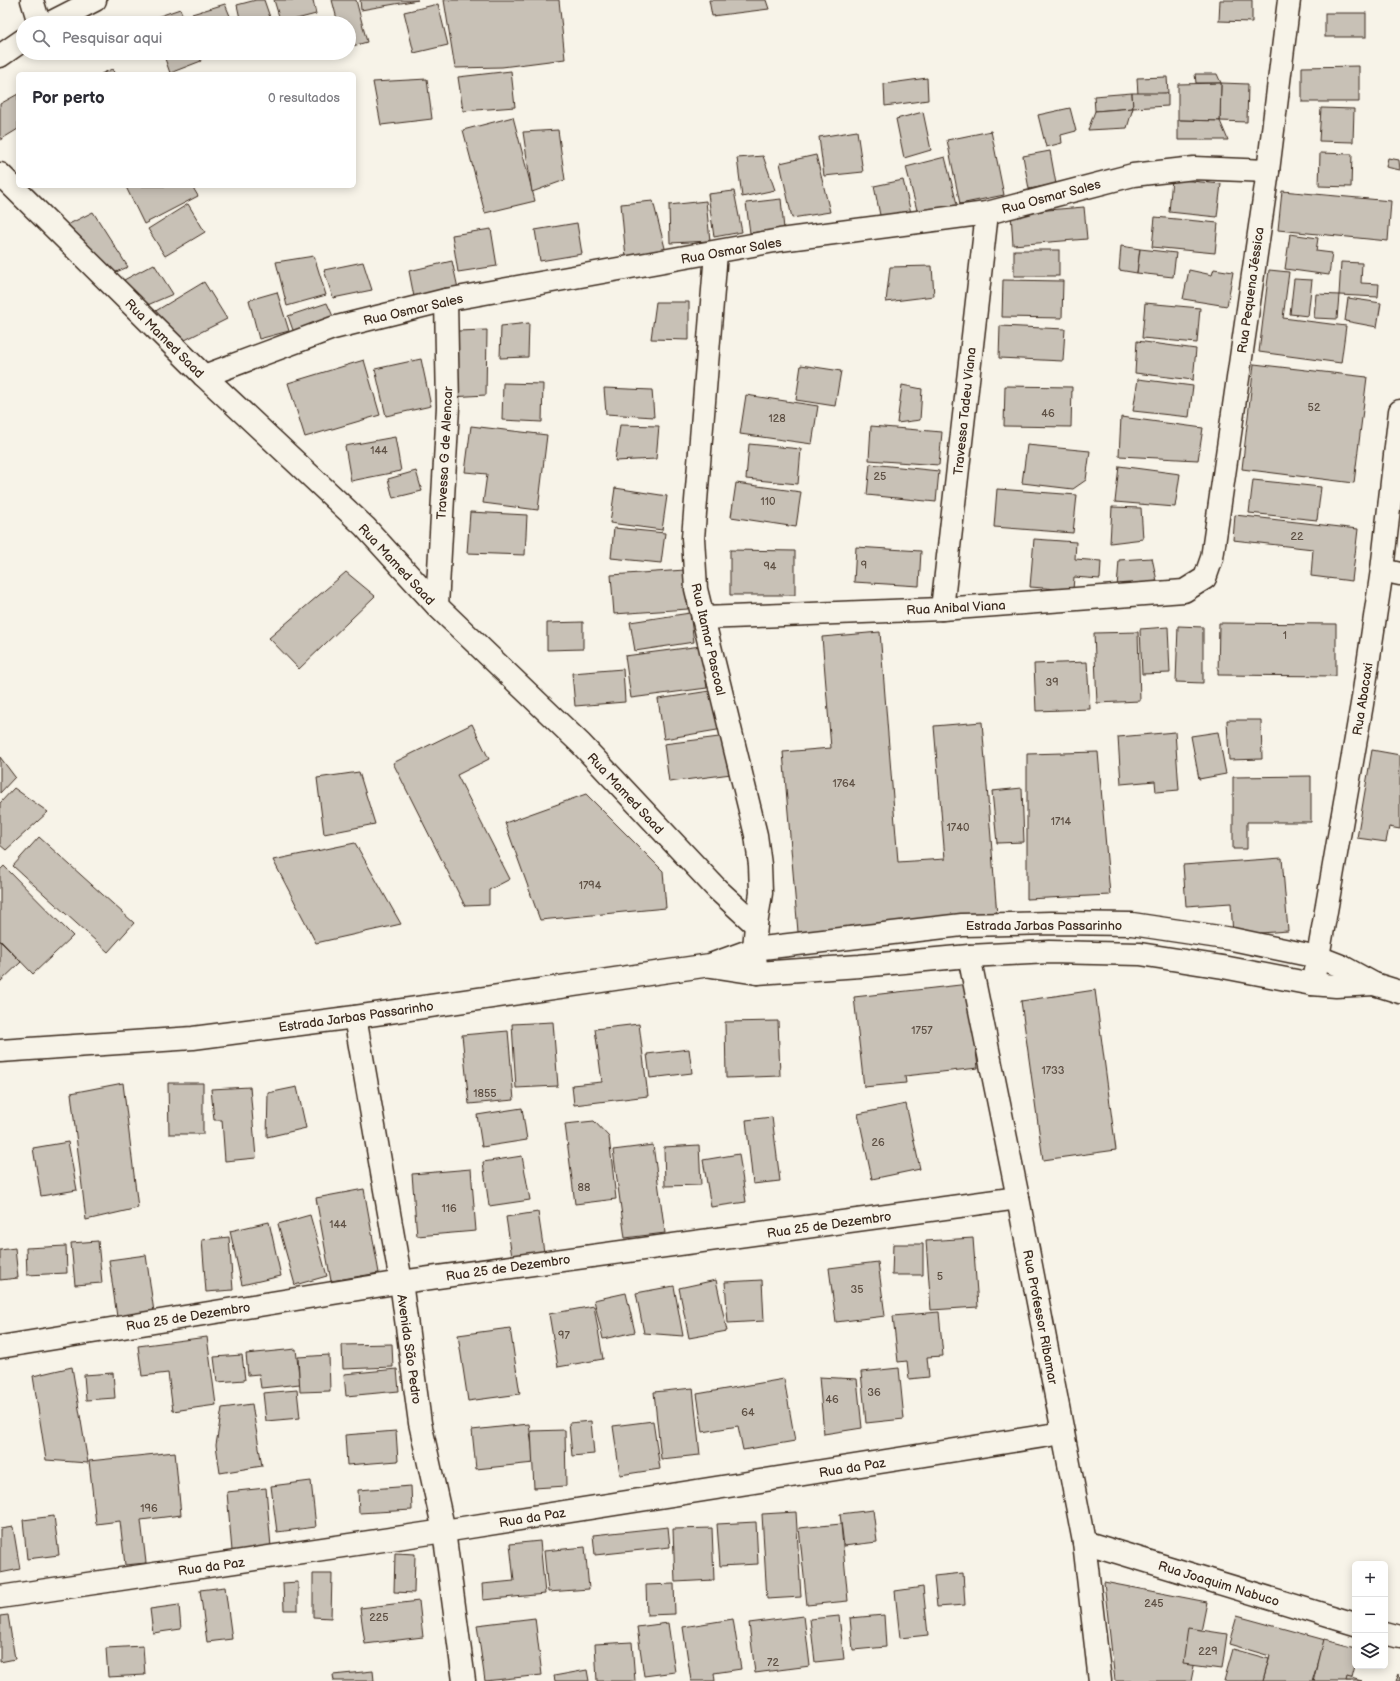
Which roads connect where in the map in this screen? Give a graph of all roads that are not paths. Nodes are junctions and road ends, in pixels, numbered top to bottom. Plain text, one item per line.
1 (32, 0) edge
2 (95, 0) edge
3 (1289, 0) edge
4 (37, 16) edge
5 (64, 16) edge
6 (16, 45) edge
7 (0, 56) edge
8 (1268, 171) junction
9 (0, 174) edge
10 (987, 213) junction
11 (716, 253) junction
12 (446, 300) junction
13 (204, 376) junction
14 (1400, 411) edge
15 (1391, 572) edge
16 (1205, 578) joint
17 (437, 606) junction
18 (942, 609) junction
19 (703, 618) junction
20 (756, 925) junction
21 (754, 948) junction
22 (969, 956) junction
23 (1318, 957) junction
24 (710, 966) junction
25 (757, 973) junction
26 (1312, 984) junction
27 (1374, 984) junction
28 (1400, 992) edge
29 (355, 1017) junction
30 (0, 1051) edge
31 (1018, 1198) junction
32 (402, 1282) junction
33 (0, 1347) edge
34 (1063, 1433) junction
35 (444, 1531) junction
36 (1084, 1542) junction
37 (0, 1597) edge
38 (1352, 1623) edge
39 (1388, 1634) edge
40 (1400, 1637) edge
41 (464, 1681) edge
42 (1097, 1681) edge

1 - 4 street
2 - 5 street
3 - 8 street, Rua Pequena Jéssica
6 - 7 street
8 - 10 street, Rua Osmar Sales
8 - 16 street, Rua Pequena Jéssica
9 - 13 street, Rua Mamed Saad
10 - 11 street, Rua Osmar Sales
10 - 18 street, Travessa Tadeu Viana
11 - 12 street, Rua Osmar Sales
11 - 19 street, Rua Itamar Pascoal
12 - 13 street, Rua Osmar Sales
12 - 17 street, Travessa G de Alencar
13 - 17 street, Rua Mamed Saad
14 - 15 street, Rua Abacaxi
15 - 23 street, Rua Abacaxi
16 - 18 street, Rua Anibal Viana
17 - 20 street, Rua Mamed Saad
18 - 19 street, Rua Anibal Viana
19 - 20 street, Rua Itamar Pascoal
20 - 21 street
21 - 23 street, Estrada Jarbas Passarinho
21 - 24 street, Estrada Jarbas Passarinho
21 - 25 street
22 - 25 street, Estrada Jarbas Passarinho
22 - 26 street, Estrada Jarbas Passarinho
22 - 31 street, Rua Professor Ribamar
23 - 26 street, Rua Abacaxi
23 - 27 street, Estrada Jarbas Passarinho
24 - 25 street, Estrada Jarbas Passarinho
24 - 29 street, Estrada Jarbas Passarinho
26 - 27 street, Estrada Jarbas Passarinho
27 - 28 street, Estrada Jarbas Passarinho
29 - 30 street, Estrada Jarbas Passarinho
29 - 32 street, Avenida São Pedro
31 - 32 street, Rua 25 de Dezembro
31 - 34 street, Rua Professor Ribamar
32 - 33 street, Rua 25 de Dezembro
32 - 35 street, Avenida São Pedro
34 - 35 street, Rua da Paz
34 - 36 street, Rua Professor Ribamar
35 - 37 street, Rua da Paz
35 - 41 street, Avenida São Pedro
36 - 38 street, Rua Joaquim Nabuco
36 - 42 street, Rua Professor Ribamar
39 - 40 street

